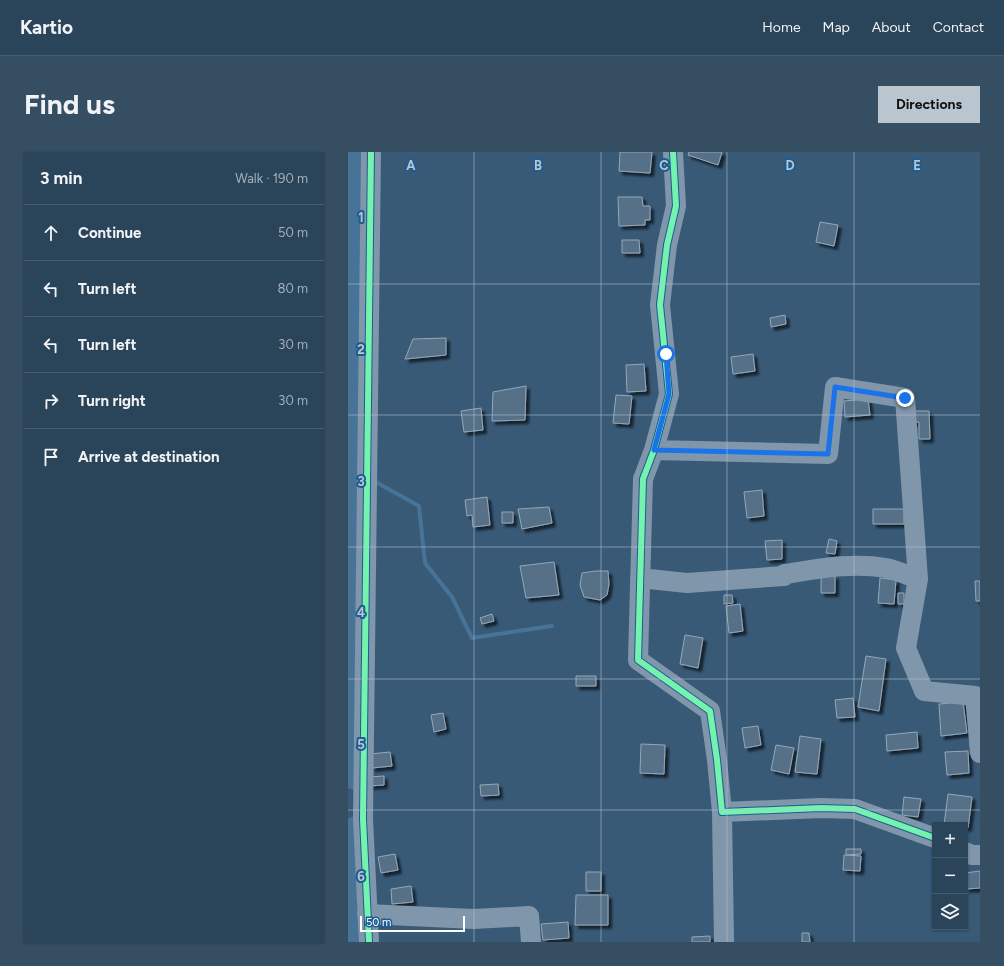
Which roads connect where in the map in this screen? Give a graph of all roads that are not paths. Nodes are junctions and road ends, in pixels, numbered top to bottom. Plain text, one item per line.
1 (371, 152) edge
2 (673, 152) edge
3 (654, 450) junction
4 (640, 578) junction
5 (918, 579) junction
6 (980, 753) edge
7 (722, 812) junction
8 (932, 837) edge
9 (968, 853) edge
10 (980, 856) edge
11 (367, 914) junction
12 (369, 942) edge
13 (531, 942) edge
14 (724, 942) edge

1 - 11 street
2 - 3 street
3 - 4 street
3 - 5 street
4 - 5 street
4 - 7 street
5 - 6 street
7 - 8 street
7 - 14 street
9 - 10 street
11 - 12 street
11 - 13 street

